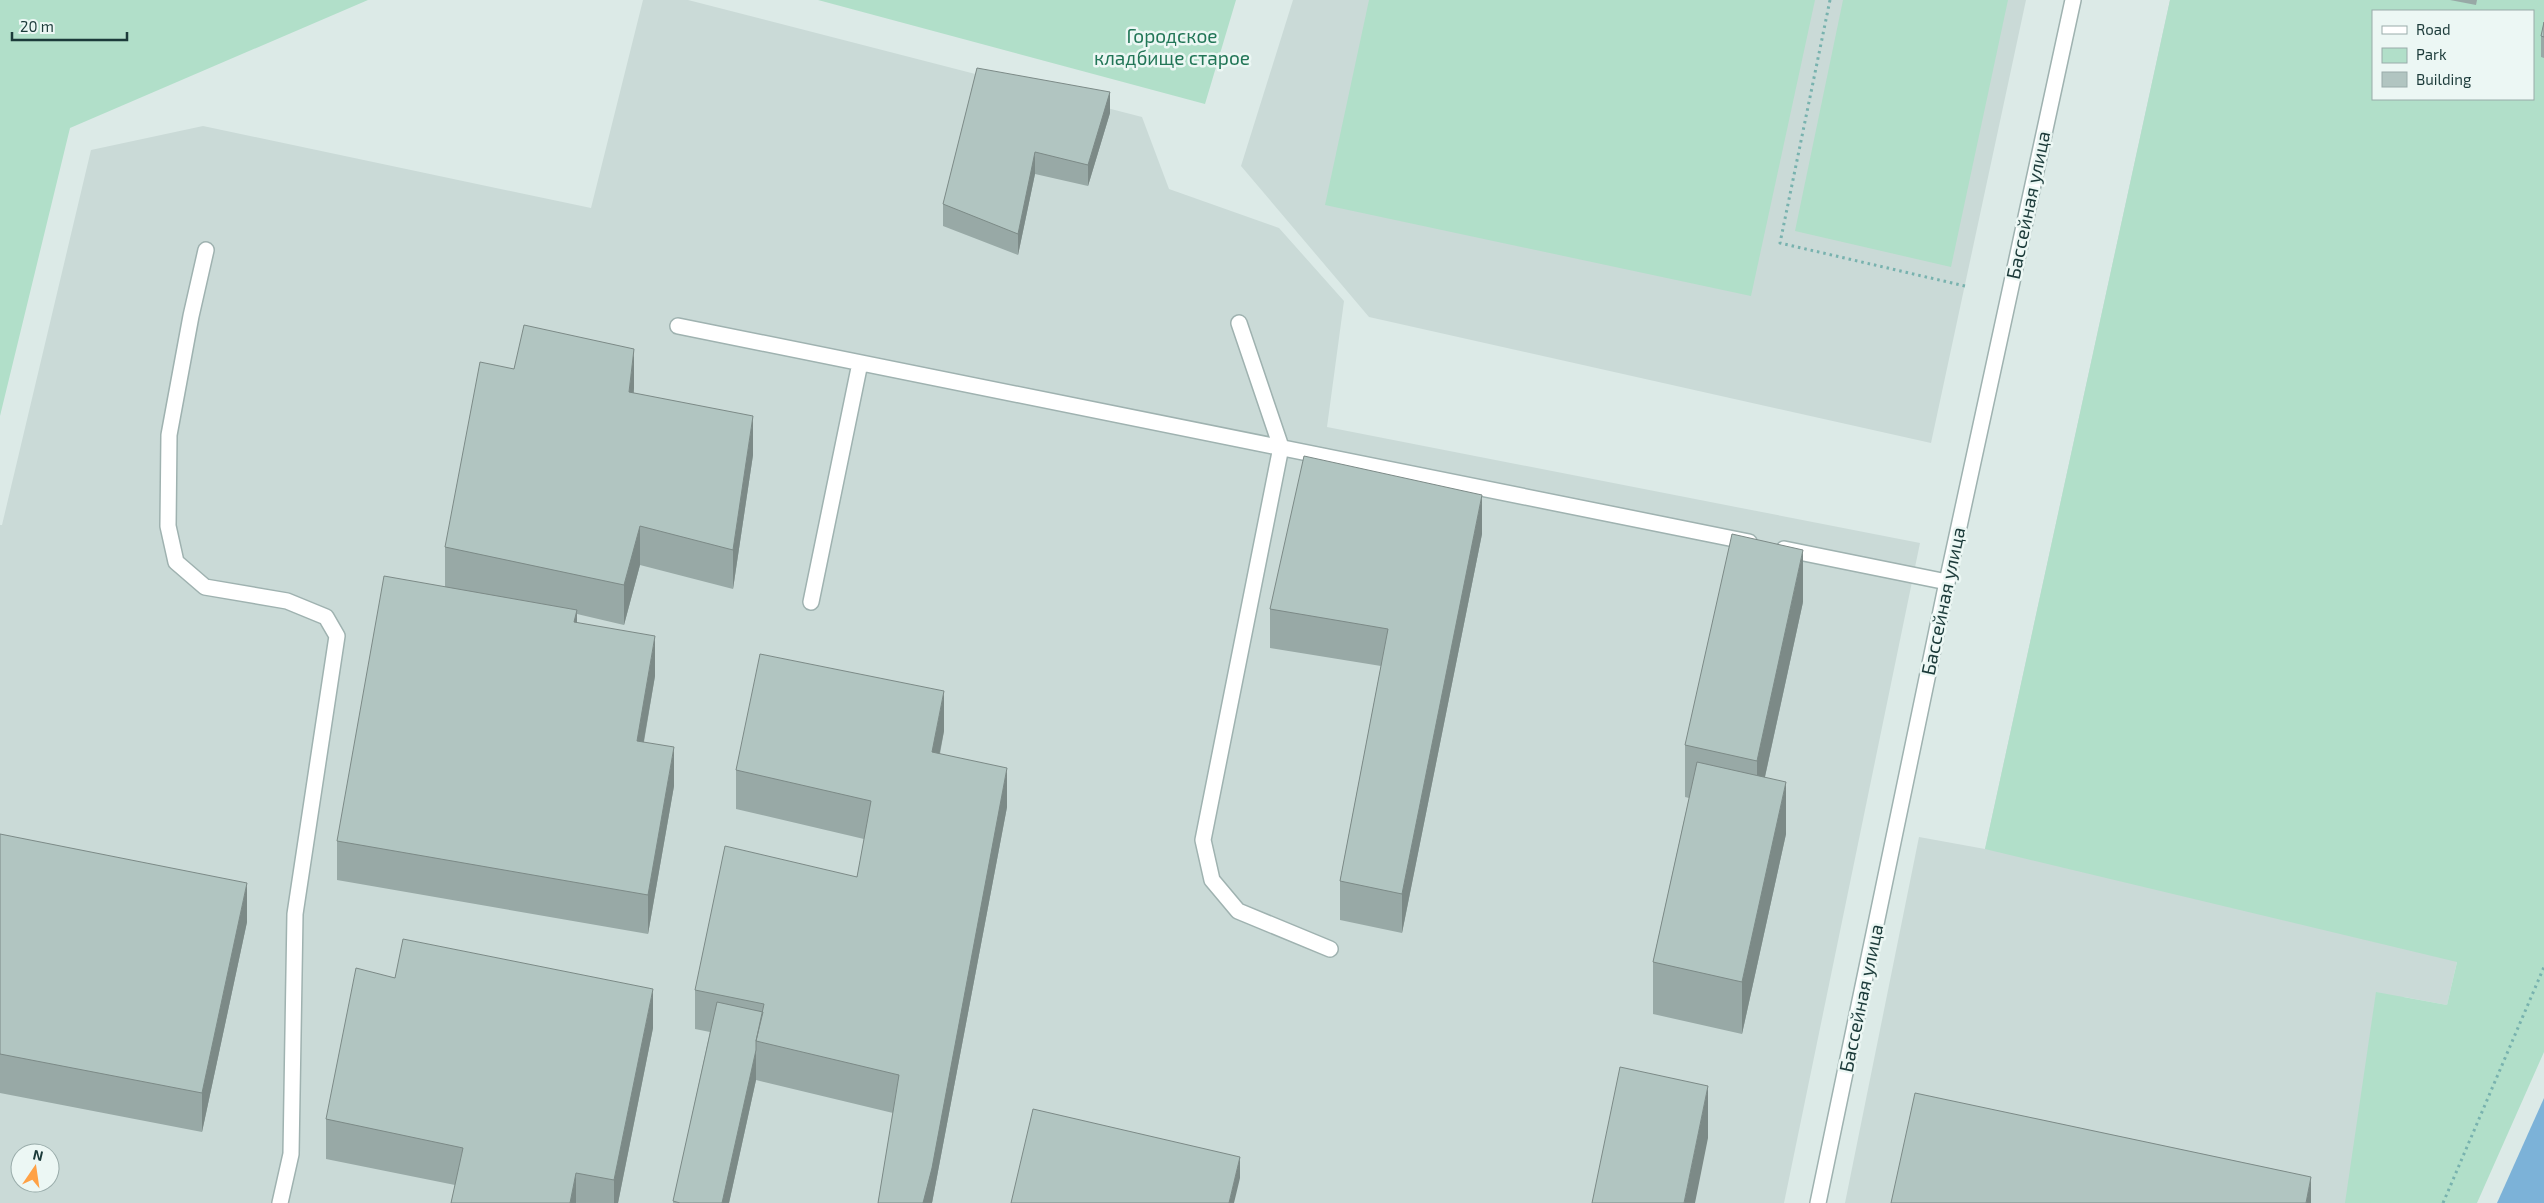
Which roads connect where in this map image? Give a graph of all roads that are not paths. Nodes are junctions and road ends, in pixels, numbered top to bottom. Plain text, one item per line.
1 (2072, 0) edge
2 (206, 250) dead end
3 (1239, 323) dead end
4 (678, 326) dead end
5 (860, 363) junction
6 (1281, 448) junction
7 (1947, 582) junction
8 (811, 602) dead end
9 (1330, 949) dead end
10 (280, 1203) edge
11 (1818, 1203) edge

1 - 7 street, Бассейная улица
2 - 10 street
3 - 6 street
4 - 5 street
5 - 6 street
5 - 8 street
6 - 7 street
6 - 9 street
7 - 11 street, Бассейная улица

